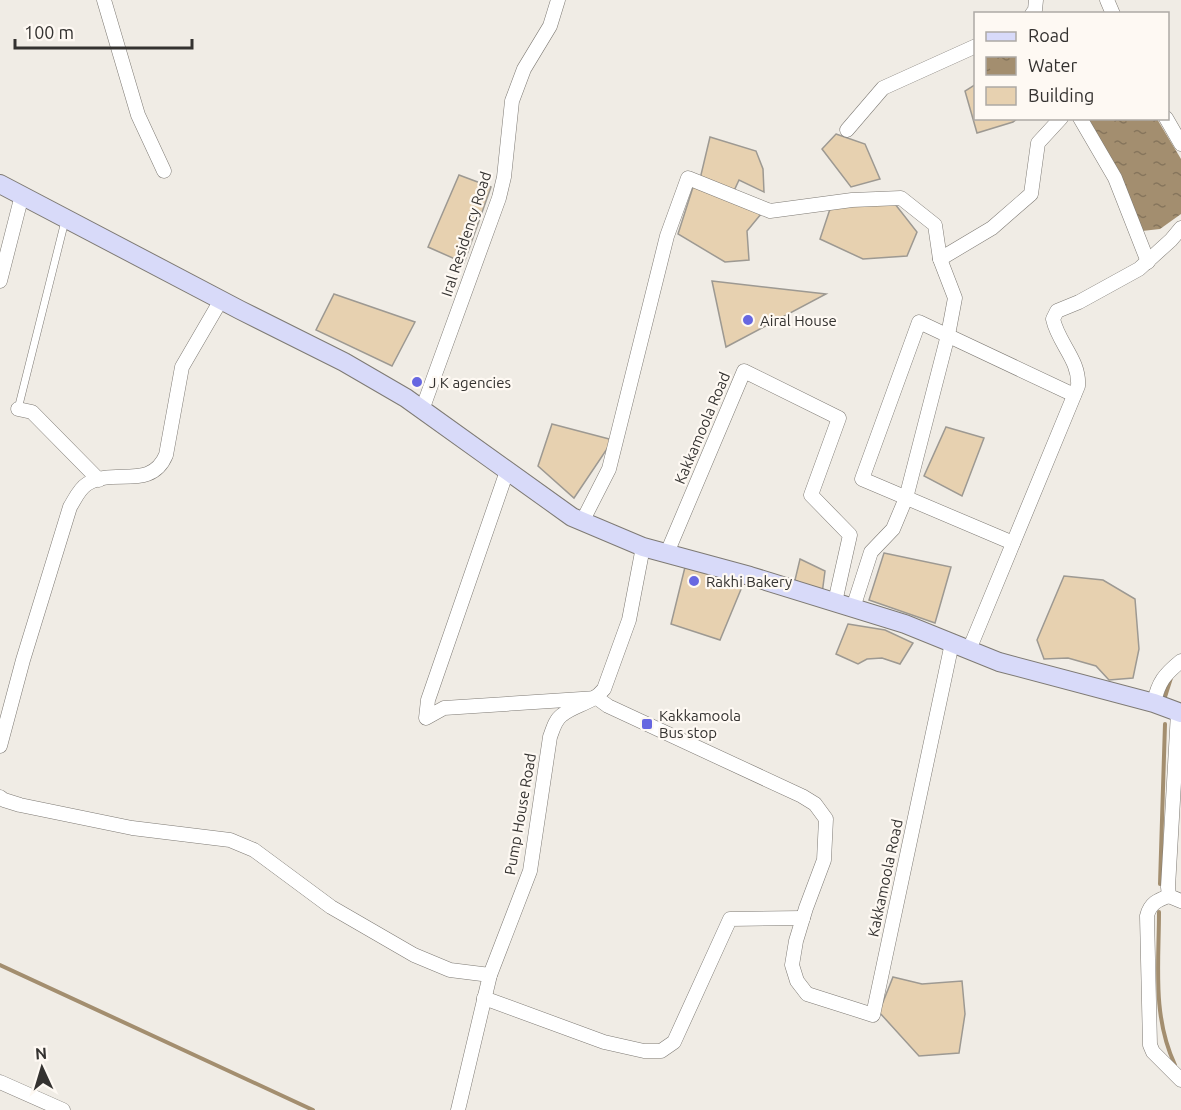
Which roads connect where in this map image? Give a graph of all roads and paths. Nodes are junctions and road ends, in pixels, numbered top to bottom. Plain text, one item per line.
1 (104, 0) edge
2 (558, 0) edge
3 (974, 46) edge
4 (1059, 120) edge
5 (1081, 120) edge
6 (1167, 120) edge
7 (846, 130) dead end
8 (1181, 144) edge
9 (164, 171) dead end
10 (0, 184) edge
11 (22, 195) junction
12 (66, 218) junction
13 (1181, 228) edge
14 (940, 259) junction
15 (1148, 262) junction
16 (0, 281) edge
17 (221, 300) junction
18 (948, 335) junction
19 (1074, 395) junction
20 (18, 409) joint
21 (422, 410) junction
22 (507, 471) junction
23 (99, 480) junction
24 (906, 498) junction
25 (582, 522) junction
26 (1013, 543) junction
27 (643, 547) junction
28 (667, 553) junction
29 (835, 602) junction
30 (853, 608) junction
31 (960, 646) junction
32 (1181, 660) edge
33 (597, 698) junction
34 (1154, 703) junction
35 (1180, 713) edge
36 (0, 746) edge
37 (0, 797) edge
38 (1175, 898) edge
39 (803, 918) junction
40 (490, 975) junction
41 (484, 998) junction
42 (1181, 1080) edge
43 (0, 1082) edge
44 (63, 1110) edge
45 (458, 1110) edge

1 - 9 street
2 - 21 street, Iral Residency Road
3 - 7 street
4 - 14 street
5 - 15 street
6 - 8 street
10 - 11 main road
11 - 12 main road
11 - 16 street
12 - 17 main road
12 - 20 lane
13 - 15 street
14 - 18 street
14 - 25 street
15 - 19 street, Kakkamoola Road
17 - 21 main road
17 - 23 street
18 - 19 street
18 - 24 street
18 - 24 street
19 - 26 street, Kakkamoola Road
20 - 23 street
21 - 22 main road
22 - 25 main road
22 - 33 street
23 - 36 street
24 - 26 street
24 - 30 street
25 - 27 main road
26 - 31 street, Kakkamoola Road
27 - 28 main road
27 - 33 street
28 - 29 main road
28 - 29 street, Kakkamoola Road
29 - 30 main road
30 - 31 main road
31 - 34 main road
31 - 39 street, Kakkamoola Road
32 - 34 street
33 - 39 street
33 - 40 street, Pump House Road
34 - 35 main road
35 - 38 street
37 - 40 street
38 - 42 street
39 - 41 street
40 - 41 street, Pump House Road
41 - 45 street, Pump House Road
43 - 44 street

